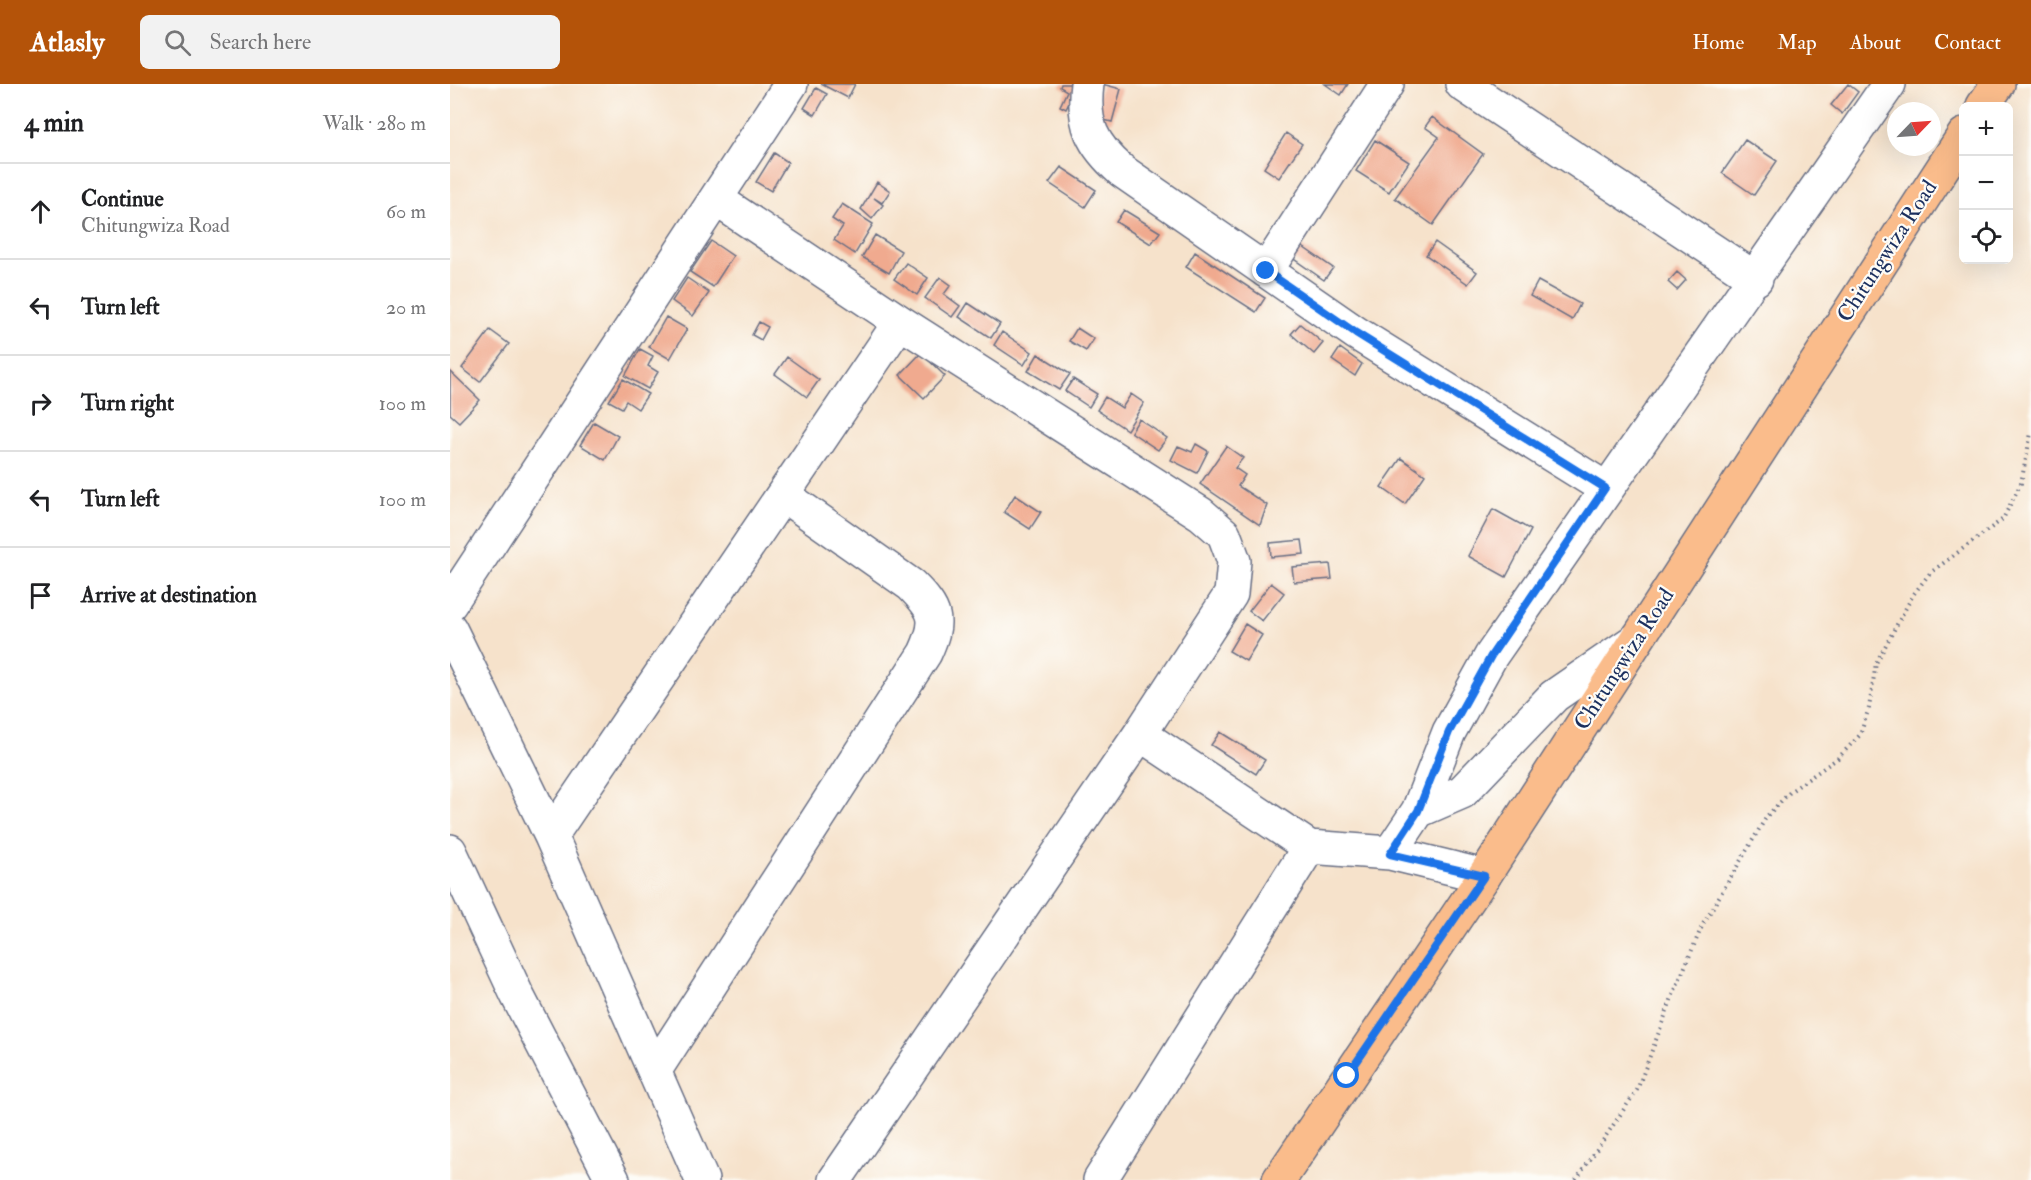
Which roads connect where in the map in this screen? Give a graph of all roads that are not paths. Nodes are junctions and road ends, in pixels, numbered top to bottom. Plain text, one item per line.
1 (790, 84) edge
2 (1088, 84) edge
3 (1387, 84) edge
4 (1462, 84) edge
5 (1889, 84) edge
6 (1998, 84) edge
7 (1986, 102) edge
8 (1959, 143) edge
9 (716, 199) junction
10 (1266, 271) junction
11 (1755, 279) junction
12 (900, 322) junction
13 (1605, 488) junction
14 (783, 495) junction
15 (450, 604) edge
16 (450, 629) edge
17 (1637, 639) junction
18 (1140, 734) junction
19 (1418, 811) junction
20 (551, 836) junction
21 (1309, 847) junction
22 (450, 851) edge
23 (1390, 854) junction
24 (1484, 876) junction
25 (655, 1070) junction
26 (613, 1180) edge
27 (702, 1180) edge
28 (835, 1180) edge
29 (1100, 1180) edge
30 (1278, 1180) edge

1 - 9 street
2 - 10 street
3 - 10 street
4 - 11 street
5 - 11 street
6 - 7 main road
8 - 17 main road, Chitungwiza Road
9 - 12 street
9 - 15 street
10 - 13 street
11 - 13 street
12 - 14 street
12 - 18 street
13 - 19 street
14 - 20 street
14 - 25 street
16 - 20 street
17 - 19 street
17 - 24 main road, Chitungwiza Road
18 - 21 street
18 - 28 street
19 - 23 street
20 - 25 street
21 - 23 street
21 - 29 street
22 - 26 street
23 - 24 street
24 - 30 main road, Chitungwiza Road
25 - 27 street

